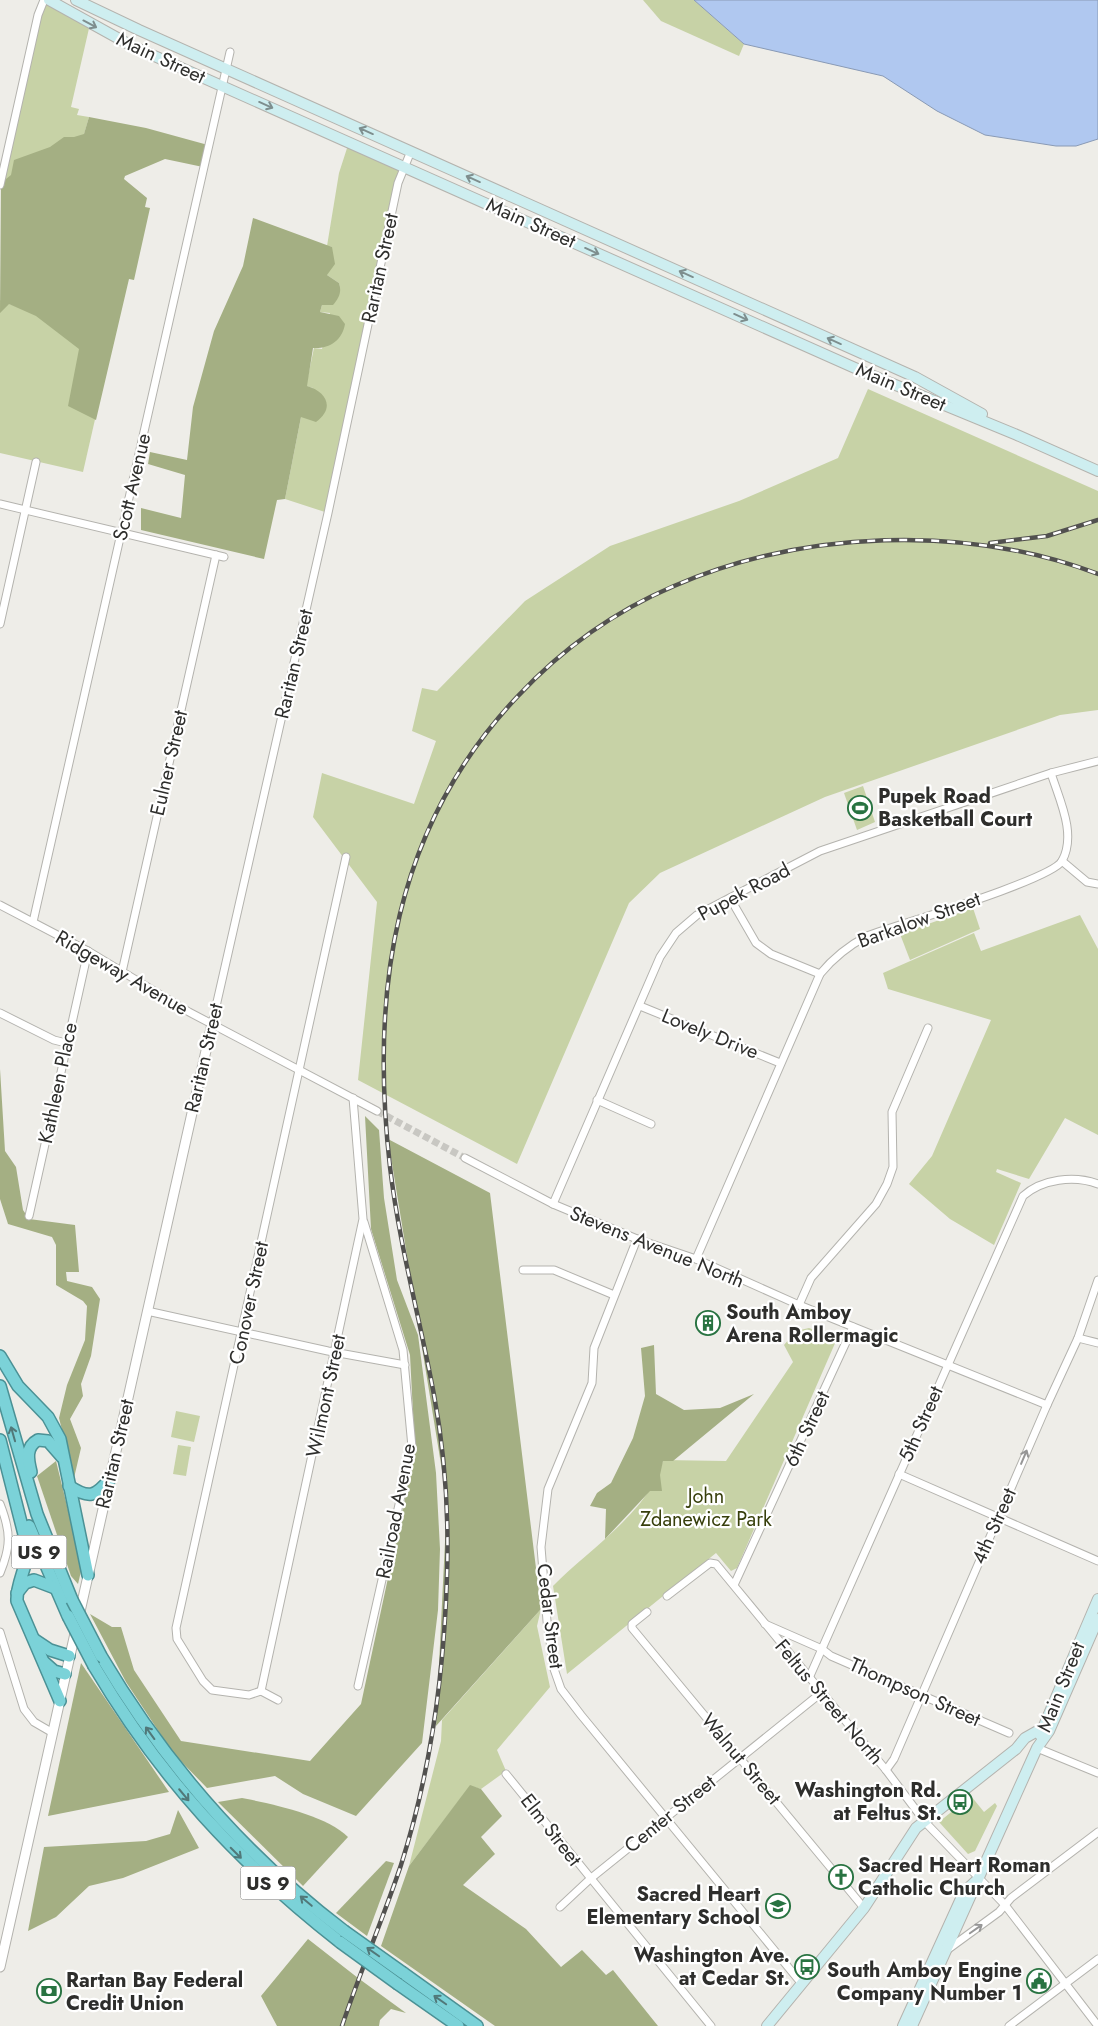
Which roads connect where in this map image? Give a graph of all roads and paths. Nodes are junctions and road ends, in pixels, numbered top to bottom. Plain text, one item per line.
1 (44, 0) edge
2 (49, 0) edge
3 (76, 0) edge
4 (139, 30) junction
5 (132, 46) junction
6 (230, 52) dead end
7 (226, 69) junction
8 (221, 86) junction
9 (410, 151) junction
10 (404, 167) junction
11 (0, 185) edge
12 (1018, 434) junction
13 (36, 462) dead end
14 (1098, 470) edge
15 (0, 504) edge
16 (26, 510) junction
17 (122, 532) junction
18 (216, 555) junction
19 (224, 557) dead end
20 (0, 624) edge
21 (1098, 762) edge
22 (1051, 772) junction
23 (346, 857) dead end
24 (1062, 861) junction
25 (1098, 884) edge
26 (730, 898) junction
27 (0, 905) edge
28 (33, 922) junction
29 (88, 951) junction
30 (122, 972) junction
31 (820, 974) junction
32 (640, 1006) junction
33 (0, 1013) edge
34 (212, 1024) junction
35 (928, 1028) dead end
36 (66, 1043) junction
37 (780, 1063) junction
38 (300, 1069) junction
39 (353, 1098) junction
40 (597, 1100) junction
41 (377, 1110) tunnel mouth
42 (651, 1124) dead end
43 (465, 1158) tunnel mouth
44 (1098, 1184) edge
45 (553, 1204) junction
46 (29, 1216) dead end
47 (363, 1219) junction
48 (638, 1239) junction
49 (696, 1260) junction
50 (523, 1270) dead end
51 (1098, 1280) edge
52 (614, 1295) junction
53 (798, 1305) junction
54 (147, 1311) junction
55 (854, 1327) junction
56 (242, 1333) junction
57 (1078, 1338) junction
58 (1098, 1343) edge
59 (336, 1352) junction
60 (0, 1356) edge
61 (948, 1364) junction
62 (405, 1365) junction
63 (0, 1386) edge
64 (1047, 1405) junction
65 (0, 1440) edge
66 (63, 1459) junction
67 (899, 1474) junction
68 (110, 1479) junction
69 (69, 1486) junction
70 (13, 1487) junction
71 (0, 1504) edge
72 (37, 1514) junction
73 (998, 1518) junction
74 (1098, 1561) edge
75 (0, 1573) edge
76 (88, 1575) junction
77 (734, 1586) junction
78 (54, 1588) junction
79 (17, 1593) junction
80 (667, 1596) dead end
81 (1098, 1599) edge
82 (647, 1612) dead end
83 (1098, 1619) edge
84 (763, 1622) junction
85 (0, 1632) edge
86 (34, 1639) junction
87 (822, 1649) junction
88 (70, 1656) junction
89 (42, 1660) junction
90 (98, 1661) junction
91 (65, 1674) junction
92 (809, 1678) junction
93 (358, 1686) dead end
94 (261, 1691) junction
95 (821, 1693) junction
96 (920, 1694) junction
97 (278, 1700) dead end
98 (60, 1701) junction
99 (1041, 1729) junction
100 (53, 1733) junction
101 (1009, 1734) dead end
102 (1037, 1748) junction
103 (1016, 1749) junction
104 (740, 1758) junction
105 (886, 1770) junction
106 (1098, 1773) edge
107 (506, 1774) dead end
108 (664, 1818) junction
109 (925, 1822) junction
110 (1098, 1832) edge
111 (590, 1879) junction
112 (978, 1879) junction
113 (1005, 1905) junction
114 (560, 1907) dead end
115 (864, 1908) junction
116 (342, 1937) junction
117 (945, 1952) junction
118 (1098, 1959) edge
119 (0, 1967) edge
120 (400, 1978) junction
121 (1065, 1983) junction
122 (802, 1984) junction
123 (458, 2026) edge
124 (477, 2026) edge
125 (711, 2026) edge
126 (767, 2026) edge
127 (903, 2026) edge
128 (912, 2026) edge
129 (1009, 2026) edge
130 (1098, 2026) edge

1 - 11 street
2 -> 5 main road, Main Street
3 - 4 main road, Main Street
4 - 5 main road
4 - 7 main road, Main Street
5 - 8 main road, Main Street
6 - 7 street, Scott Avenue
7 - 8 street, Scott Avenue
9 -> 7 main road, Main Street
8 -> 10 main road, Main Street
8 - 17 street, Scott Avenue
9 - 10 street, Raritan Street
12 -> 9 main road, Main Street
10 -> 12 main road, Main Street
10 - 34 street, Raritan Street
12 - 14 main road, Main Street
13 - 16 street
15 - 16 street
16 - 17 street
16 - 20 street
17 - 18 street
17 - 28 street, Scott Avenue
18 - 19 street
18 - 30 street, Eulner Street
21 - 22 street, Pupek Road
22 - 24 street
22 - 26 street, Pupek Road
23 - 38 street, Conover Street
24 - 25 street
24 - 31 street, Barkalow Street
26 - 31 street
26 - 32 street, Pupek Road
27 - 28 street, Ridgeway Avenue
28 - 29 street, Ridgeway Avenue
29 - 30 street, Ridgeway Avenue
29 - 36 street, Kathleen Place
30 - 34 street, Ridgeway Avenue
31 - 37 street, Barkalow Street
32 - 37 street, Lovely Drive
32 - 40 street, Pupek Road
33 - 36 street
34 - 38 street, Ridgeway Avenue
34 - 54 street, Raritan Street
35 - 53 street
36 - 46 street, Kathleen Place
37 - 49 street, Barkalow Street
38 - 39 street, Ridgeway Avenue
38 - 56 street, Conover Street
39 - 41 street, Ridgeway Avenue
39 - 47 street, Wilmont Street
40 - 42 street
40 - 45 street, Pupek Road
43 - 45 street, Stevens Avenue North
44 - 61 street, 5th Street
45 - 48 street, Stevens Avenue North
47 - 59 street, Wilmont Street
47 - 62 street, Railroad Avenue
48 - 49 street, Stevens Avenue North
48 - 52 street, Cedar Street
49 - 53 street, Stevens Avenue North
50 - 52 street
51 - 57 street, 4th Street
52 - 108 street, Cedar Street
53 - 55 street, Stevens Avenue North
54 - 56 street
54 - 68 street, Raritan Street
55 - 61 street, Stevens Avenue North
55 - 77 street, 6th Street
56 - 59 street
56 - 94 street, Conover Street
57 - 58 street
57 - 64 street, 4th Street
59 - 62 street
59 - 94 street, Wilmont Street
60 - 66 highway
61 - 64 street, Stevens Avenue North
61 - 67 street, 5th Street
62 - 93 street, Railroad Avenue
72 -> 63 highway, US 9
73 -> 64 street, 4th Street
65 - 70 highway, US 9
66 - 69 highway
66 - 72 highway
67 - 73 street
67 - 87 street, 5th Street
68 - 69 highway
68 - 76 street, Raritan Street
69 - 76 highway
70 - 78 highway, US 9
70 - 79 highway
71 - 75 street
72 - 90 highway, US 9, bridge
73 - 74 street
73 - 96 street, 4th Street
76 - 88 street, Raritan Street
77 - 80 street, Feltus Street North
77 - 84 street, Feltus Street North
78 - 79 highway
78 - 90 highway, US 9, bridge
79 - 86 highway
81 - 99 main road, Main Street
82 - 104 street, Walnut Street
83 - 102 main road, Main Street
84 - 87 street, Thompson Street
84 - 92 street, Feltus Street North
85 - 100 street
86 - 88 highway
86 - 89 highway
87 - 92 street, 5th Street
87 - 96 street, Thompson Street
88 - 91 street, Raritan Street
89 - 91 highway
89 - 98 highway
116 -> 90 highway, US 9
90 -> 116 highway, US 9
91 - 98 street, Raritan Street
92 - 95 street, Feltus Street North
94 - 97 street
95 - 104 street, Center Street
95 - 105 street, Feltus Street North
96 - 101 street, Thompson Street
96 - 105 street, 4th Street
98 - 100 street, Raritan Street
99 - 102 main road, Main Street
99 - 103 main road
100 - 119 street, Raritan Street
102 - 103 main road
102 - 106 street
102 - 112 main road, Main Street
103 - 109 main road
104 - 108 street, Center Street
104 - 115 street, Walnut Street
105 - 109 street, Feltus Street North
107 - 111 street, Elm Street
108 - 111 street, Center Street
108 - 122 street, Cedar Street
109 - 112 street, Feltus Street North
109 - 115 main road
110 - 113 street
111 - 114 street, Center Street
111 - 125 street, Elm Street
112 - 113 street, Feltus Street North
112 - 117 main road, Main Street
112 - 127 main road, Main Street
117 -> 113 street
113 - 121 street, Feltus Street North
115 - 122 main road
116 - 120 highway, US 9, bridge
117 - 128 main road, Main Street
118 - 121 street
120 - 123 highway, US 9
124 -> 120 highway, US 9
121 - 129 street
121 - 130 street, Feltus Street North
122 - 126 main road

